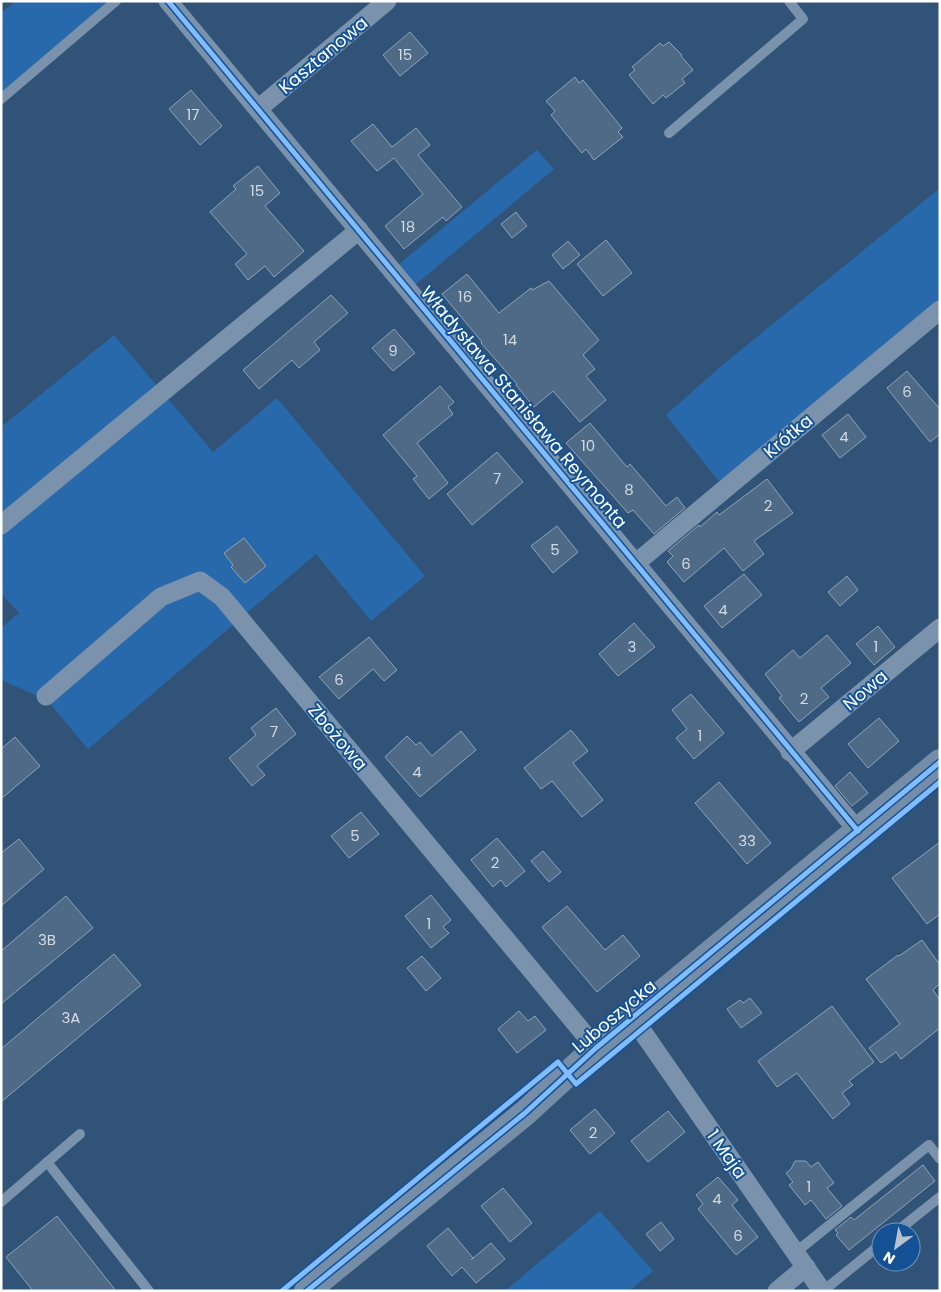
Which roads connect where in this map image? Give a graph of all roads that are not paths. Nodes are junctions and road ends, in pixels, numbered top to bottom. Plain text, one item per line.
1 (116, 1) edge
2 (168, 1) edge
3 (387, 1) edge
4 (789, 1) edge
5 (1, 99) edge
6 (258, 109) junction
7 (669, 133) dead end
8 (359, 230) junction
9 (940, 310) edge
10 (1, 525) edge
11 (636, 563) junction
12 (940, 628) edge
13 (46, 696) dead end
14 (790, 752) junction
15 (940, 762) edge
16 (858, 830) junction
17 (633, 1018) junction
18 (596, 1048) junction
19 (80, 1134) dead end
20 (940, 1159) edge
21 (48, 1162) junction
22 (940, 1197) edge
23 (1, 1202) edge
24 (909, 1222) edge
25 (871, 1252) edge
26 (801, 1260) junction
27 (149, 1291) edge
28 (307, 1291) edge
29 (777, 1291) edge
30 (822, 1291) edge

1 - 5 lane
2 - 6 street, Władysława Stanisława Reymonta
3 - 6 street, Kasztanowa
4 - 7 lane
6 - 8 street, Władysława Stanisława Reymonta
8 - 10 street
8 - 11 street, Władysława Stanisława Reymonta
9 - 11 street, Krótka
11 - 14 street, Władysława Stanisława Reymonta
12 - 14 street, Nowa
13 - 18 street, Zbożowa
14 - 16 street, Władysława Stanisława Reymonta
15 - 16 street, Luboszycka
16 - 17 street, Luboszycka
17 - 18 street, Luboszycka
17 - 26 street, 1 Maja
18 - 28 street, Luboszycka
19 - 21 lane
20 - 26 lane
21 - 23 lane
21 - 27 lane
22 - 24 lane
25 - 30 lane
26 - 29 street
26 - 30 street, 1 Maja

